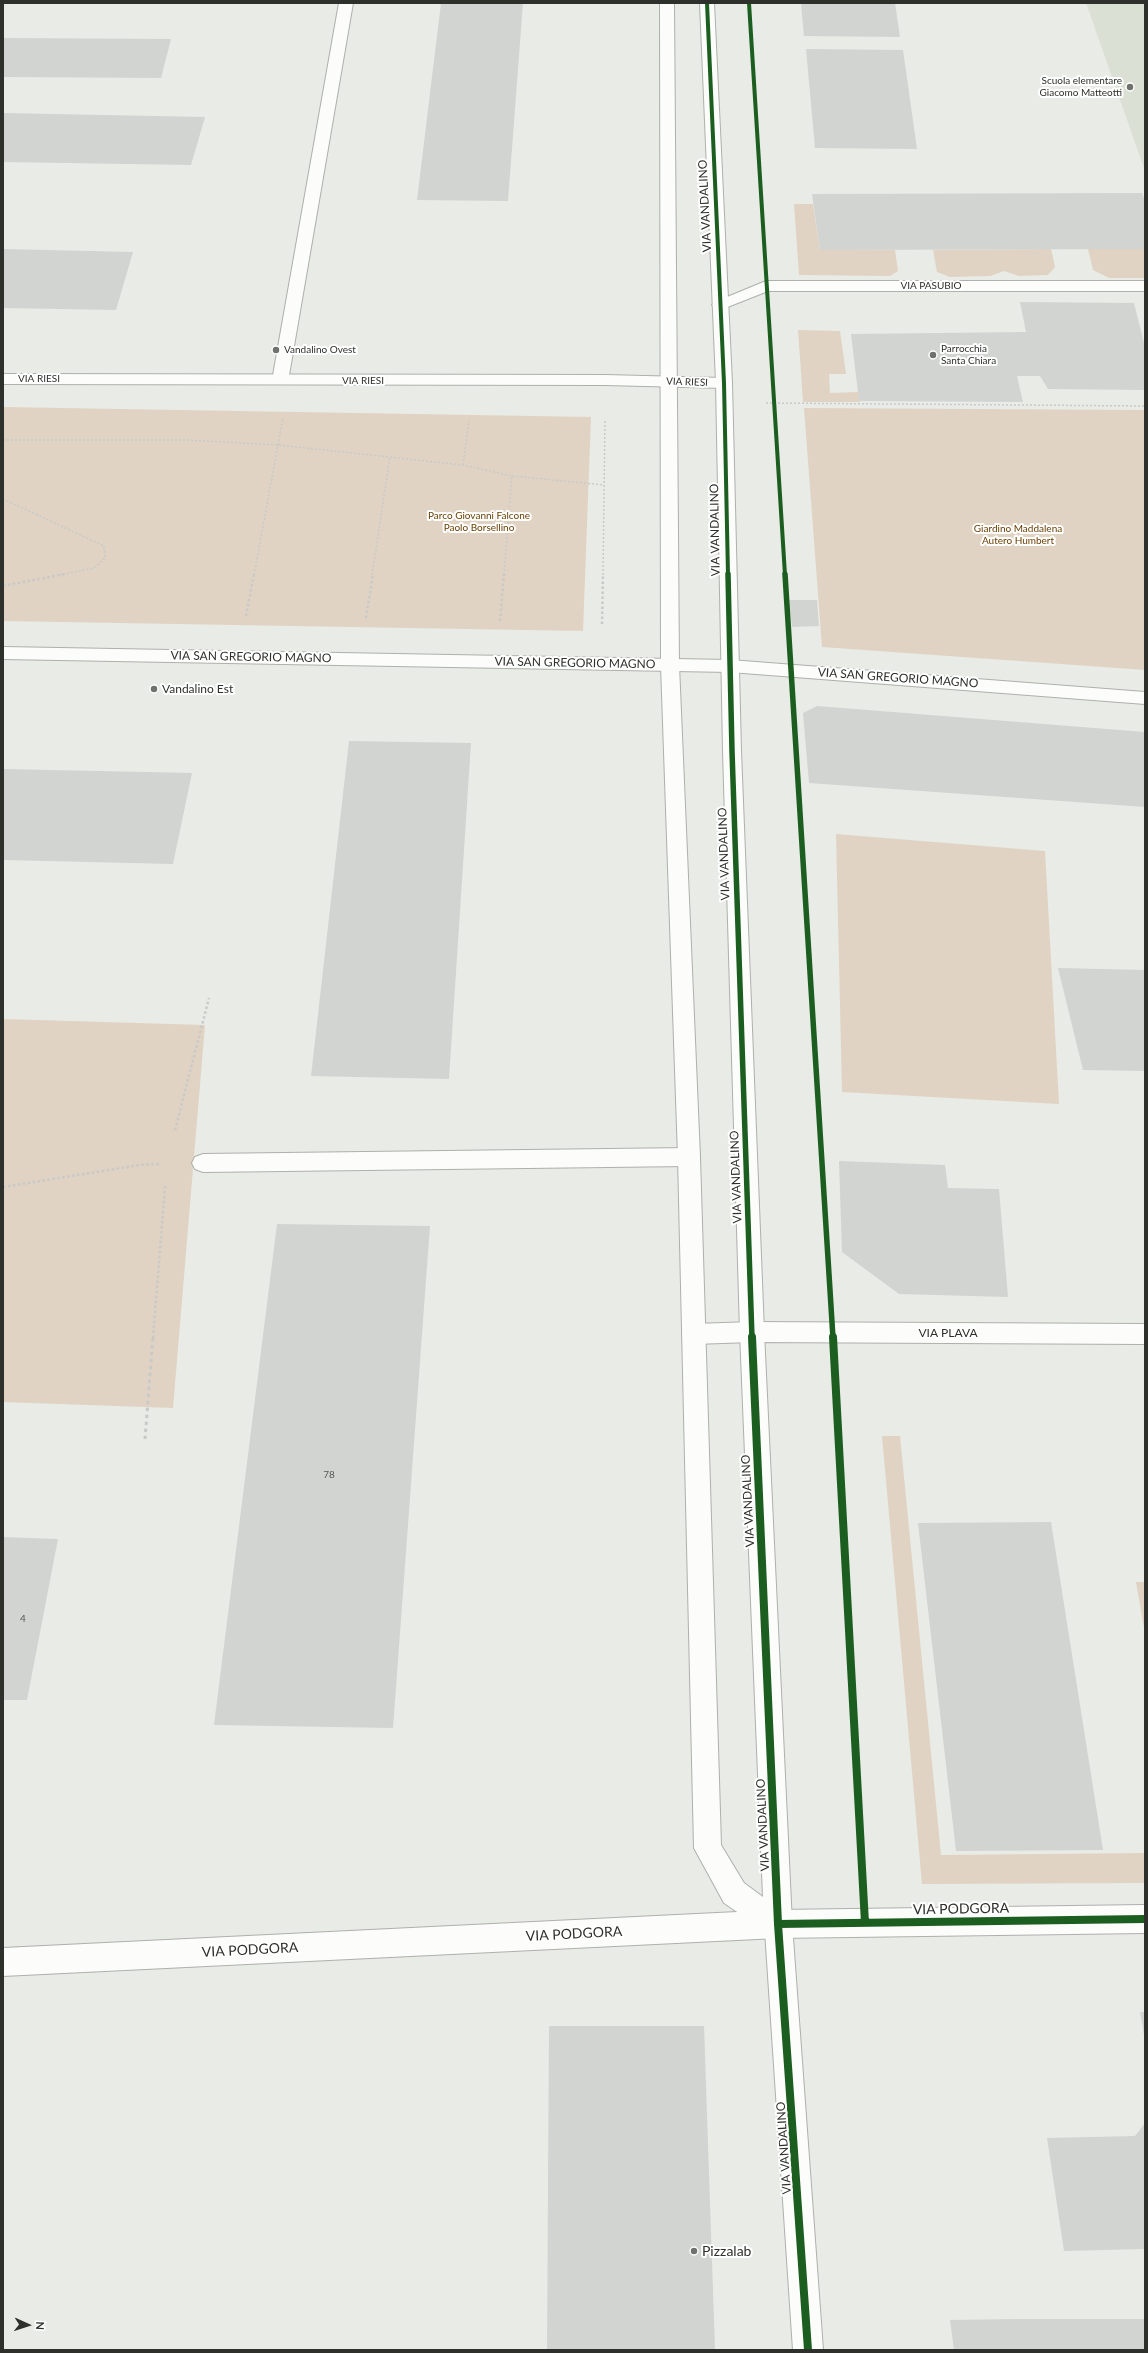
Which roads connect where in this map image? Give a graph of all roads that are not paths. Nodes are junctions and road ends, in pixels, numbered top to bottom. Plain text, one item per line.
1 (346, 3) edge
2 (667, 3) edge
3 (707, 3) edge
4 (1145, 286) edge
5 (720, 305) junction
6 (3, 379) edge
7 (280, 381) junction
8 (668, 382) junction
9 (724, 383) junction
10 (3, 653) edge
11 (670, 666) junction
12 (730, 666) junction
13 (1145, 698) edge
14 (689, 1157) junction
15 (203, 1163) road end
16 (752, 1332) junction
17 (694, 1334) junction
18 (1145, 1334) edge
19 (1145, 1919) edge
20 (778, 1924) junction
21 (3, 1962) edge
22 (808, 2350) edge

1 - 7 street
2 - 8 street
3 - 5 street, VIA VANDALINO
4 - 5 street, VIA PASUBIO
5 - 9 street, VIA VANDALINO
6 - 7 street, VIA RIESI
7 - 8 street, VIA RIESI
8 - 9 street, VIA RIESI
8 - 11 street
9 - 12 street, VIA VANDALINO
10 - 11 street, VIA SAN GREGORIO MAGNO
11 - 12 street, VIA SAN GREGORIO MAGNO
11 - 14 street
12 - 13 street, VIA SAN GREGORIO MAGNO
12 - 16 street, VIA VANDALINO
14 - 15 street
14 - 17 street
16 - 17 street, VIA PLAVA
16 - 18 street, VIA PLAVA
16 - 20 street, VIA VANDALINO
17 - 20 street
19 - 20 street, VIA PODGORA
20 - 21 street, VIA PODGORA
20 - 22 street, VIA VANDALINO

